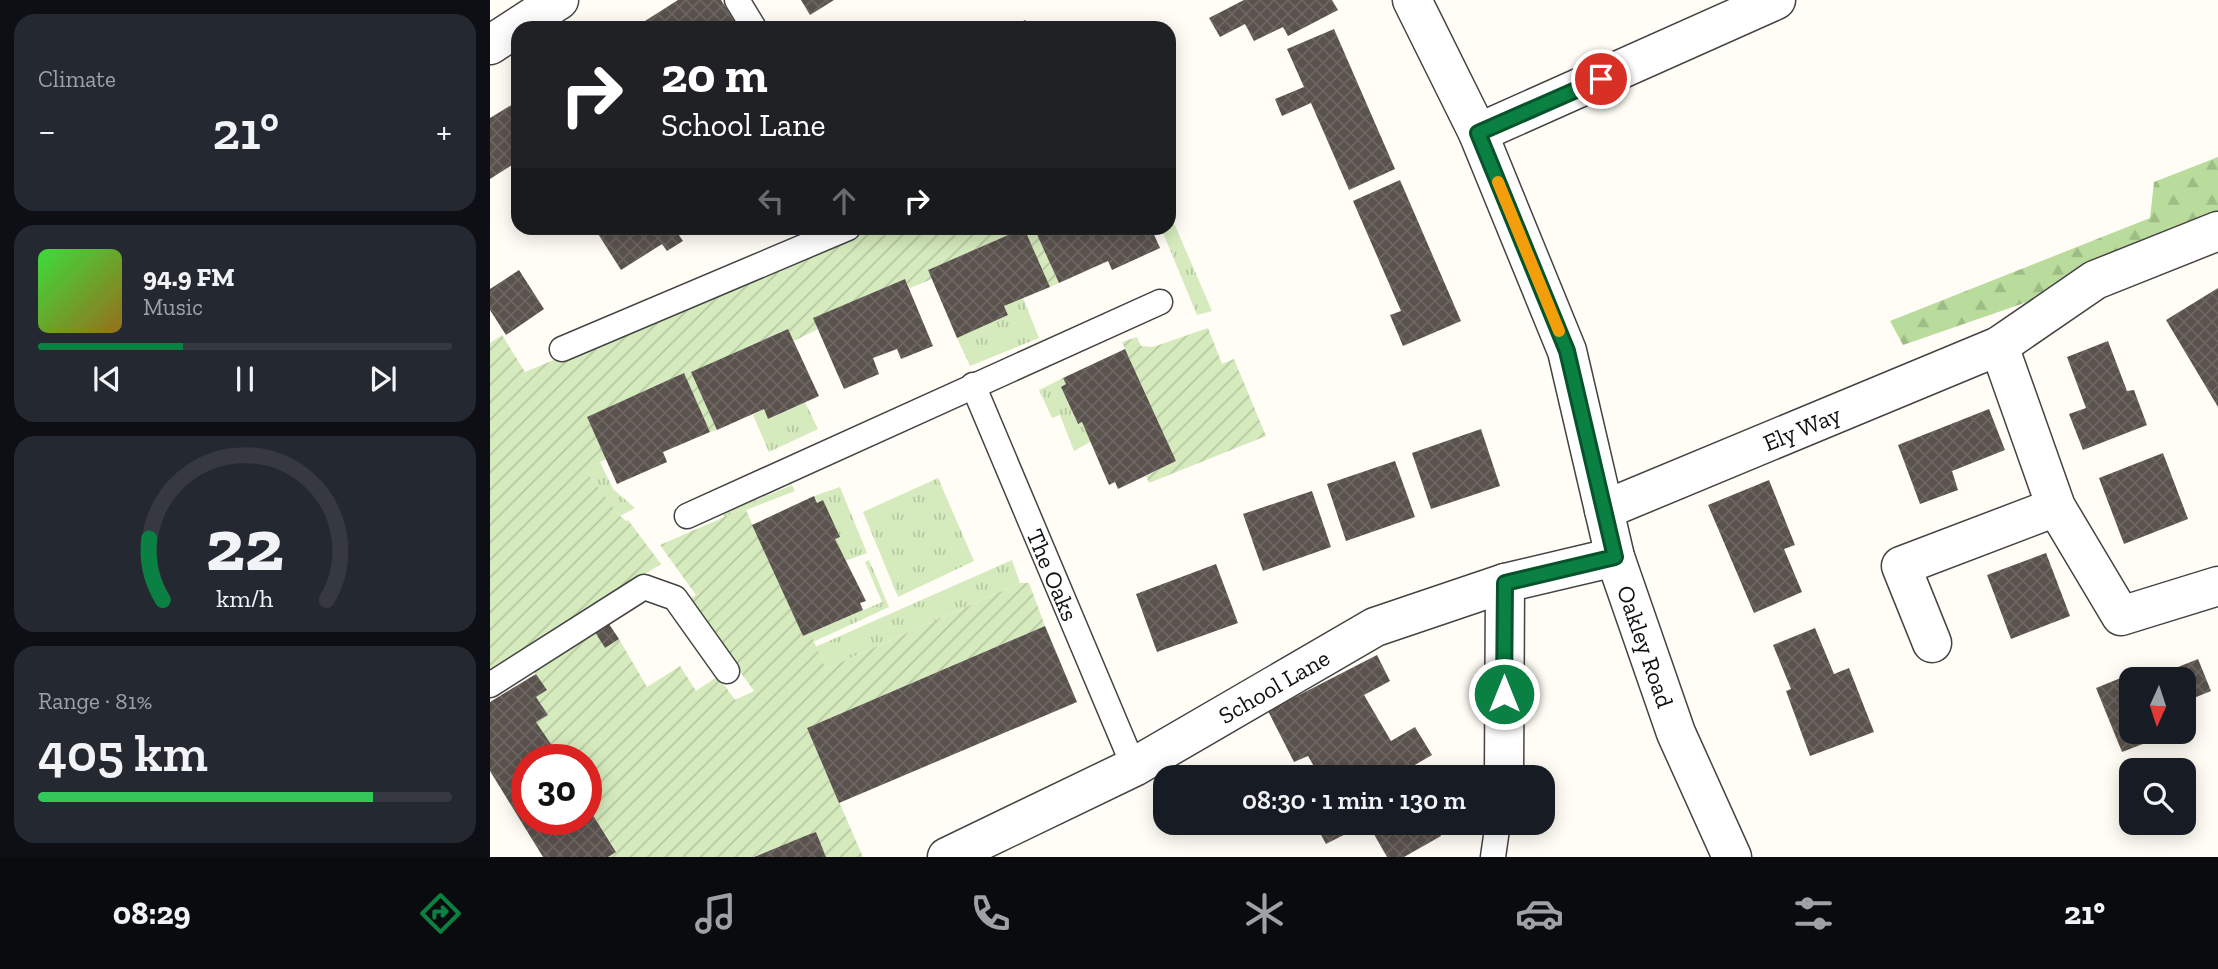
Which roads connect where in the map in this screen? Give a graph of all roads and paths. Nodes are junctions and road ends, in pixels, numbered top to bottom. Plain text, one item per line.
1 (559, 0) edge
2 (737, 0) edge
3 (1412, 0) edge
4 (1776, 0) edge
5 (527, 21) edge
6 (750, 21) edge
7 (511, 31) edge
8 (490, 45) edge
9 (1478, 133) junction
10 (2218, 230) edge
11 (831, 235) edge
12 (1160, 302) dead end
13 (1999, 346) junction
14 (562, 349) dead end
15 (973, 385) junction
16 (2056, 507) junction
17 (1604, 509) junction
18 (687, 516) dead end
19 (1615, 557) junction
20 (1505, 583) junction
21 (2218, 586) edge
22 (1932, 643) dead end
23 (727, 671) dead end
24 (490, 685) edge
25 (1504, 765) edge
26 (1135, 767) junction
27 (1496, 835) edge
28 (947, 857) edge
29 (1493, 857) edge
30 (1732, 857) edge

1 - 5 street
2 - 6 lane
3 - 9 street, Oakley Road
4 - 9 street
7 - 8 street
9 - 17 street, Oakley Road
10 - 13 street, Ely Way
11 - 14 lane
12 - 15 lane
13 - 16 street
13 - 17 street, Ely Way
15 - 18 lane
15 - 26 lane, The Oaks
16 - 21 street
16 - 22 street
17 - 19 street, Oakley Road
19 - 20 street, School Lane
19 - 30 street, Oakley Road
20 - 25 street
20 - 26 street, School Lane
23 - 24 lane
26 - 28 street, School Lane
27 - 29 lane

